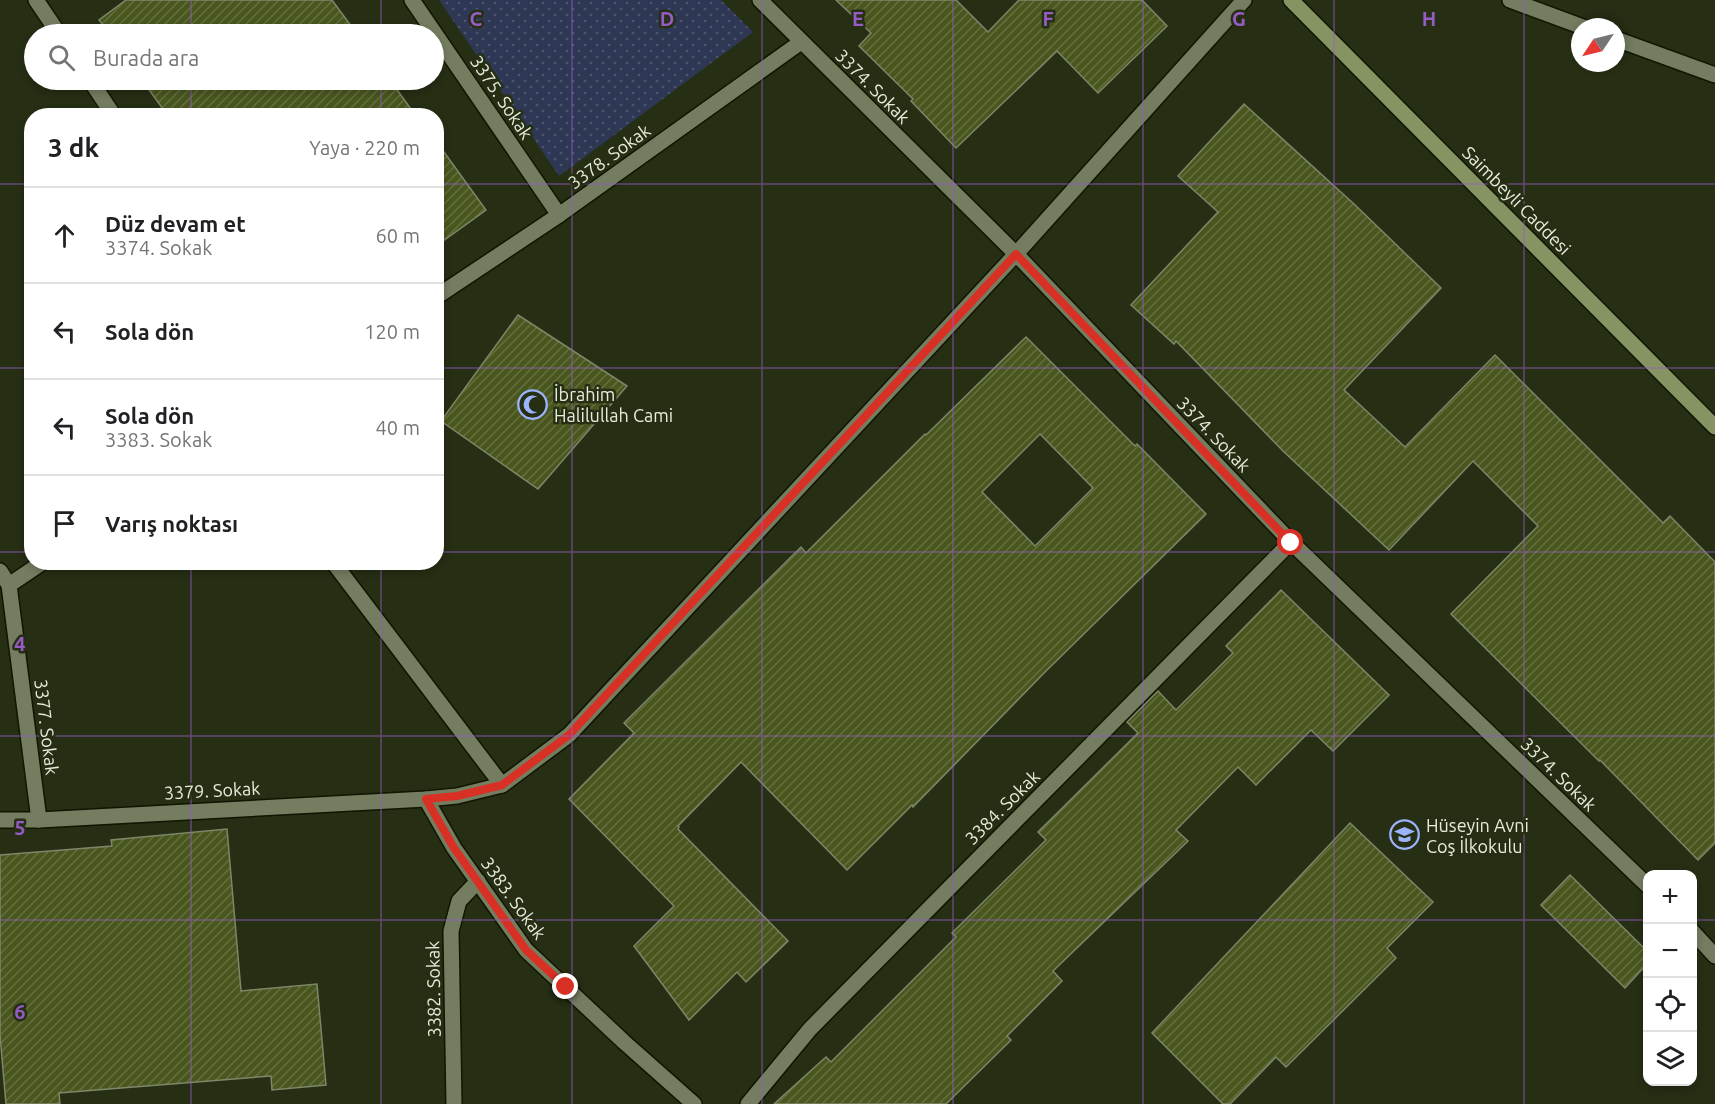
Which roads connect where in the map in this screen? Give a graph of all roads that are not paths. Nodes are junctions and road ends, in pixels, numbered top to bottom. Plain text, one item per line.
1 (36, 0) edge
2 (412, 0) edge
3 (760, 0) edge
4 (1244, 0) edge
5 (1291, 0) edge
6 (1510, 0) edge
7 (1571, 23) edge
8 (52, 24) edge
9 (428, 24) edge
10 (801, 42) junction
11 (1625, 42) edge
12 (444, 47) edge
13 (1715, 75) edge
14 (97, 90) edge
15 (109, 108) edge
16 (559, 215) junction
17 (1016, 254) junction
18 (444, 292) edge
19 (1715, 427) edge
20 (1291, 543) junction
21 (31, 570) edge
22 (339, 570) edge
23 (0, 571) edge
24 (9, 585) junction
25 (502, 785) junction
26 (426, 799) junction
27 (0, 820) edge
28 (39, 820) junction
29 (478, 881) junction
30 (1643, 882) edge
31 (1697, 936) edge
32 (1715, 956) edge
33 (454, 1104) edge
34 (694, 1104) edge
35 (748, 1104) edge

1 - 8 street
2 - 9 street, 3375. Sokak
3 - 10 street, 3374. Sokak
4 - 17 street
5 - 19 main road, Saimbeyli Caddesi
6 - 7 street
10 - 16 street, 3378. Sokak
10 - 17 street, 3374. Sokak
11 - 13 street
12 - 16 street, 3375. Sokak
14 - 15 street
16 - 18 street, 3378. Sokak
17 - 20 street, 3374. Sokak
17 - 25 street
20 - 30 street, 3374. Sokak
20 - 35 street, 3384. Sokak
21 - 24 street
22 - 25 street
23 - 24 street, 3377. Sokak
24 - 28 street, 3377. Sokak
25 - 26 street, 3379. Sokak
26 - 28 street, 3379. Sokak
26 - 29 street, 3383. Sokak
27 - 28 street, 3379. Sokak
29 - 33 street, 3382. Sokak
29 - 34 street, 3383. Sokak
31 - 32 street

